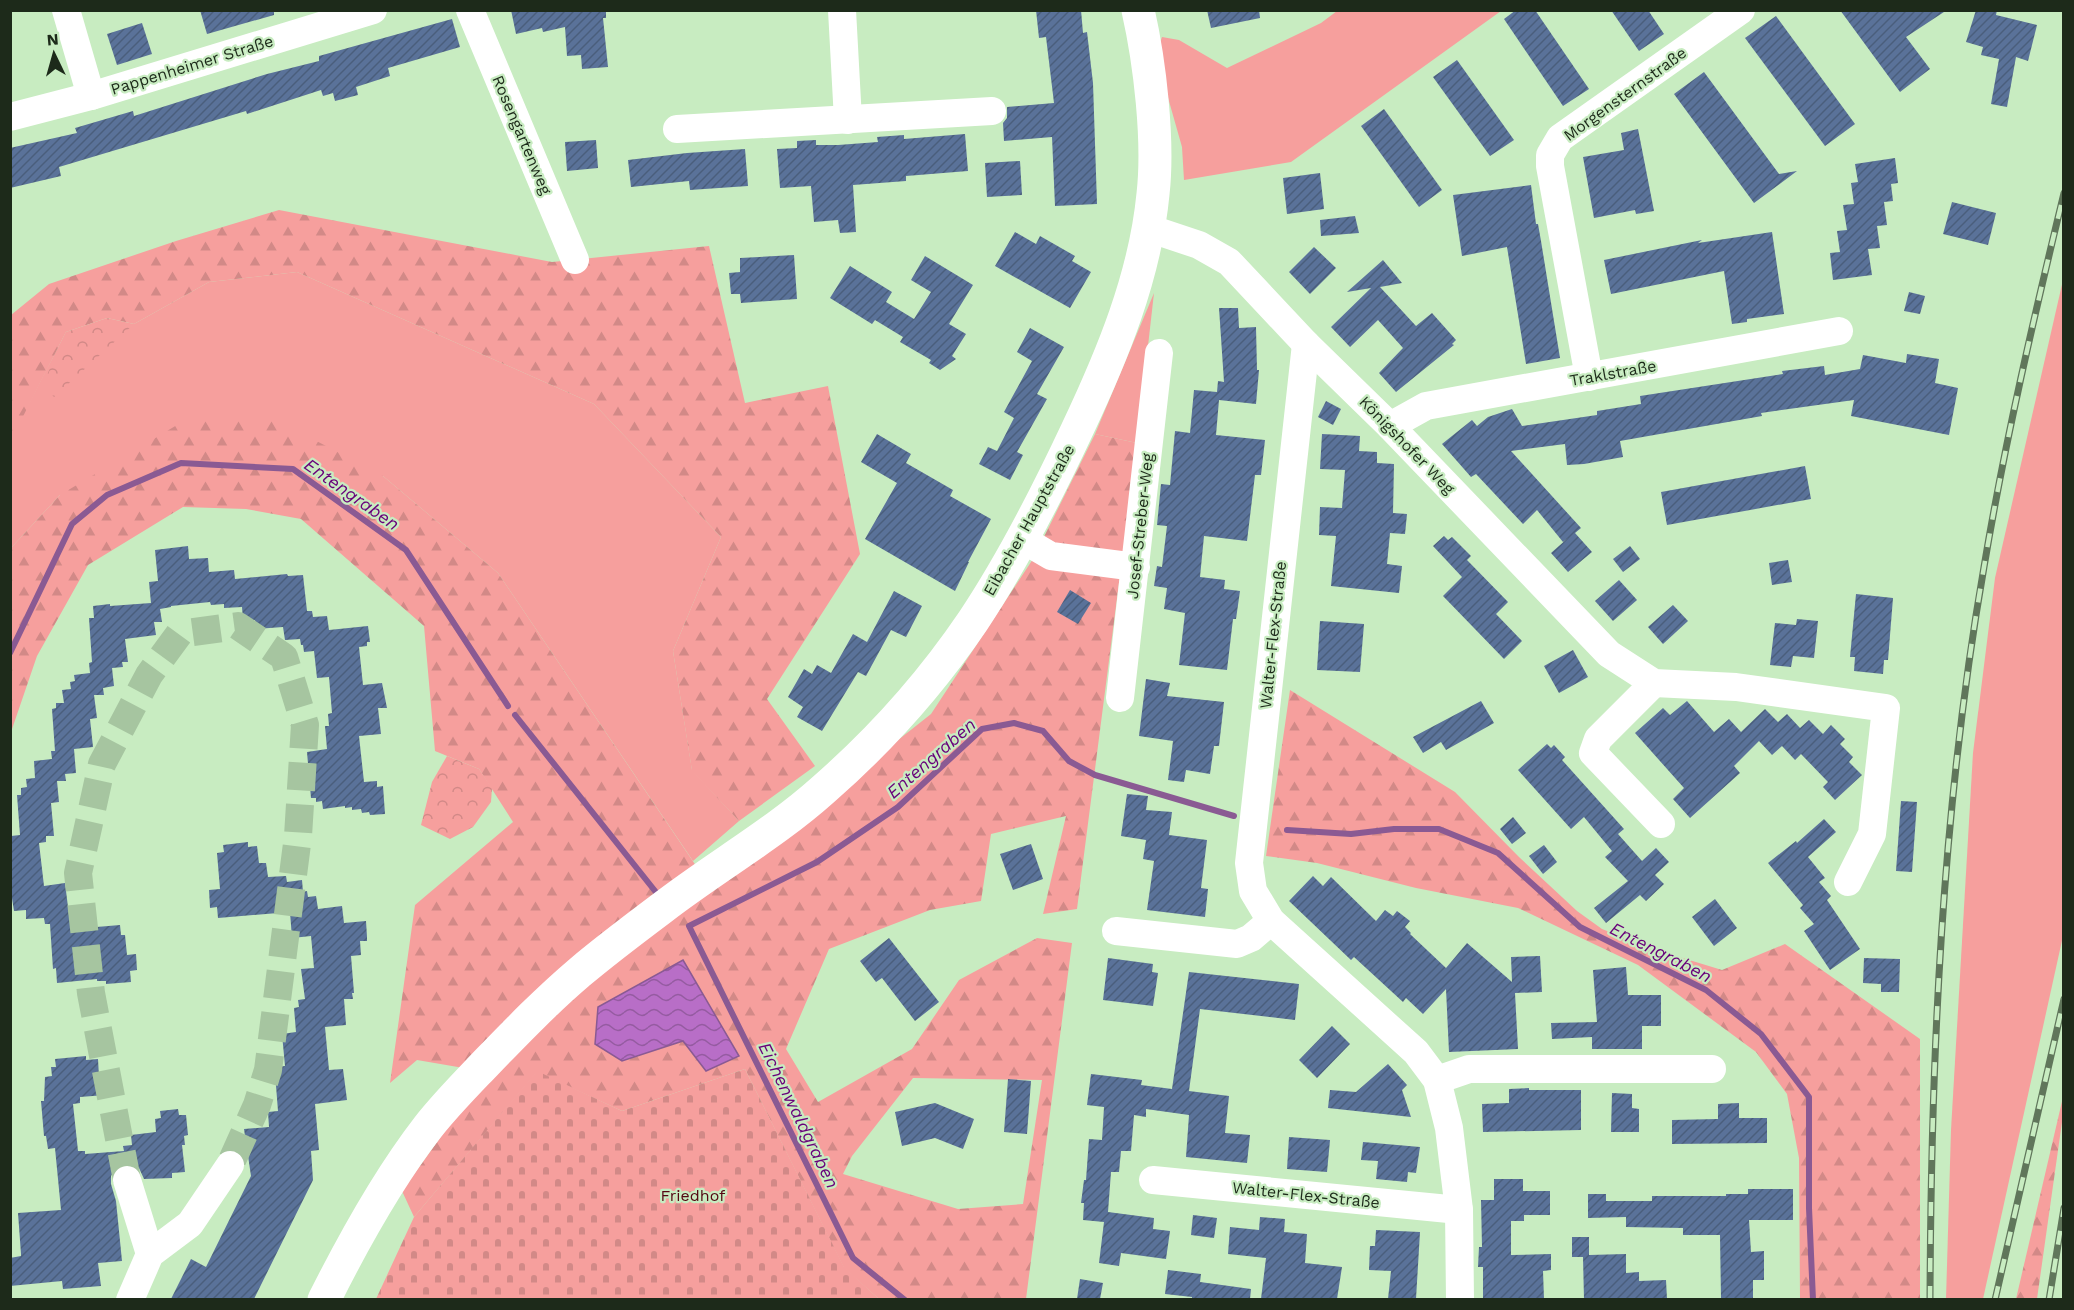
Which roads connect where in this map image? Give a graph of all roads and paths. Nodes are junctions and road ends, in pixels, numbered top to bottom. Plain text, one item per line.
1 (66, 10) edge
2 (373, 10) edge
3 (470, 10) edge
4 (842, 10) edge
5 (1138, 10) edge
6 (1741, 10) edge
7 (91, 96) junction
8 (992, 111) dead end
9 (10, 117) edge
10 (848, 120) junction
11 (677, 129) dead end
12 (1148, 228) junction
13 (575, 260) dead end
14 (1839, 331) dead end
15 (1306, 344) junction
16 (1159, 353) dead end
17 (1589, 377) junction
18 (1390, 426) junction
19 (1022, 539) junction
20 (1136, 567) junction
21 (1653, 683) junction
22 (1120, 698) dead end
23 (1661, 824) dead end
24 (1848, 882) dead end
25 (1271, 921) junction
26 (1116, 931) dead end
27 (1712, 1069) dead end
28 (1437, 1080) junction
29 (230, 1165) tunnel mouth
30 (127, 1180) tunnel mouth
31 (1153, 1180) dead end
32 (1459, 1210) junction
33 (150, 1254) junction
34 (130, 1299) edge
35 (324, 1299) edge
36 (1460, 1299) edge

1 - 7 street
2 - 7 street, Pappenheimer Straße
3 - 13 street, Rosengartenweg
4 - 10 street
5 - 12 main road, Eibacher Hauptstraße
6 - 17 street, Morgensternstraße
7 - 9 street, Pappenheimer Straße
8 - 10 street
10 - 11 street
12 - 15 street, Königshofer Weg
12 - 19 main road, Eibacher Hauptstraße
14 - 17 street, Traklstraße
15 - 18 street, Königshofer Weg
15 - 25 street, Walter-Flex-Straße
16 - 20 street, Josef-Streber-Weg
17 - 18 street, Traklstraße
18 - 21 street, Königshofer Weg
19 - 20 street
19 - 35 main road, Eibacher Hauptstraße
20 - 22 street, Josef-Streber-Weg
21 - 23 street
21 - 24 street
25 - 26 street
25 - 28 street, Walter-Flex-Straße
27 - 28 street
28 - 32 street, Walter-Flex-Straße
29 - 33 street
30 - 33 street
31 - 32 street, Walter-Flex-Straße
32 - 36 street, Walter-Flex-Straße
33 - 34 street

